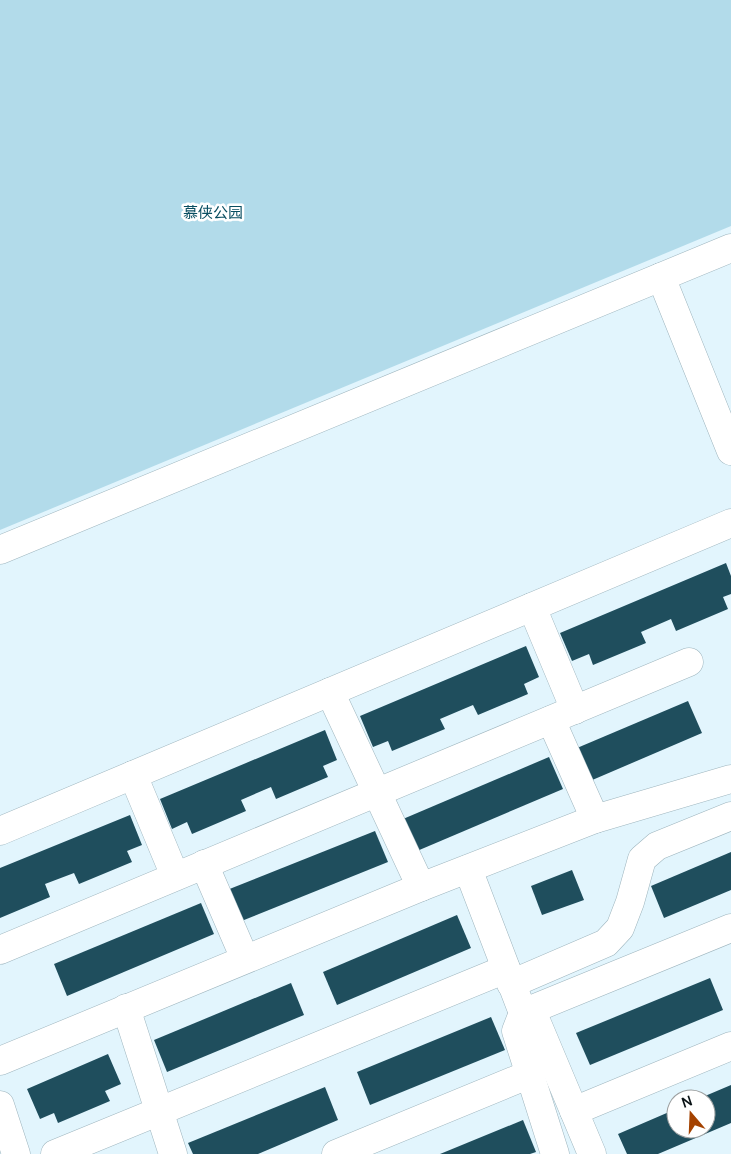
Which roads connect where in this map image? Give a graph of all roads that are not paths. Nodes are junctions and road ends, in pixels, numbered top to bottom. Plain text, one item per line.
1 (731, 248) edge
2 (661, 277) junction
3 (731, 451) edge
4 (731, 523) edge
5 (0, 550) edge
6 (532, 607) junction
7 (689, 662) dead end
8 (330, 692) junction
9 (563, 715) junction
10 (133, 775) junction
11 (731, 779) edge
12 (376, 792) junction
13 (731, 816) edge
14 (595, 819) junction
15 (0, 831) edge
16 (204, 864) junction
17 (468, 869) junction
18 (175, 876) junction
19 (421, 887) junction
20 (731, 928) edge
21 (0, 950) edge
22 (245, 960) junction
23 (509, 976) junction
24 (126, 1008) junction
25 (523, 1013) junction
26 (731, 1046) edge
27 (0, 1061) edge
28 (530, 1074) junction
29 (0, 1105) edge
30 (159, 1111) junction
31 (574, 1111) junction
32 (16, 1154) edge
33 (55, 1154) edge
34 (173, 1154) edge
35 (336, 1154) edge
36 (555, 1154) edge
37 (592, 1154) edge

1 - 2 street
2 - 3 street
2 - 5 street
4 - 6 street
6 - 8 street
6 - 9 street
7 - 9 street
8 - 10 street
8 - 12 street
9 - 12 street
9 - 14 street
10 - 15 street
10 - 18 street
11 - 14 street
12 - 16 street
12 - 19 street
13 - 23 street
14 - 17 street
16 - 18 street
16 - 22 street
17 - 19 street
17 - 23 street
18 - 21 street
19 - 22 street
20 - 25 street
22 - 24 street
23 - 25 street
23 - 30 street
24 - 27 street
24 - 30 street
25 - 28 street
25 - 31 street
26 - 31 street
28 - 35 street
28 - 36 street
29 - 32 street
30 - 33 street
30 - 34 street
31 - 37 street

